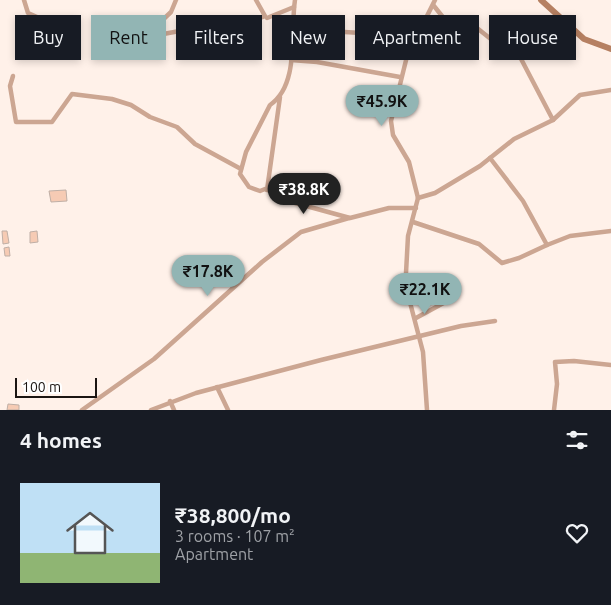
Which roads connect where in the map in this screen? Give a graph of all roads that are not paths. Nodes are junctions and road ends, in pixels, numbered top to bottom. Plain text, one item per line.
1 (24, 0) edge
2 (176, 0) edge
3 (256, 0) edge
4 (296, 0) edge
5 (435, 0) edge
6 (540, 0) edge
7 (434, 6) junction
8 (294, 7) junction
9 (32, 15) edge
10 (294, 15) edge
11 (427, 15) edge
12 (267, 18) dead end
13 (611, 49) edge
14 (291, 60) joint
15 (405, 60) edge
16 (13, 76) dead end
17 (400, 77) junction
18 (611, 90) edge
19 (280, 96) junction
20 (553, 120) junction
21 (490, 158) junction
22 (241, 169) junction
23 (267, 190) junction
24 (418, 198) junction
25 (416, 208) junction
26 (350, 218) junction
27 (413, 222) junction
28 (611, 232) edge
29 (547, 245) junction
30 (449, 300) dead end
31 (416, 318) junction
32 (495, 321) dead end
33 (420, 336) junction
34 (611, 365) edge
35 (217, 387) junction
36 (170, 401) junction
37 (82, 410) edge
38 (150, 410) edge
39 (174, 410) edge
40 (228, 410) edge
41 (427, 410) edge
42 (554, 410) edge

1 - 9 street
2 - 3 street
4 - 8 street
5 - 7 street
6 - 13 main road
7 - 11 street
7 - 20 street
8 - 10 street
8 - 12 street
14 - 17 street
14 - 19 street
15 - 17 street
16 - 22 street
17 - 24 street
18 - 20 street
19 - 22 street
19 - 23 street
20 - 21 street
21 - 24 street
21 - 29 street
22 - 23 street
23 - 26 street
24 - 25 street
25 - 26 street
25 - 27 street
26 - 37 street
27 - 29 street
27 - 31 street
28 - 29 street
30 - 31 street
31 - 33 street
32 - 33 street
33 - 35 street
33 - 41 street
34 - 42 street
35 - 36 street
35 - 40 street
36 - 38 street
36 - 39 street

